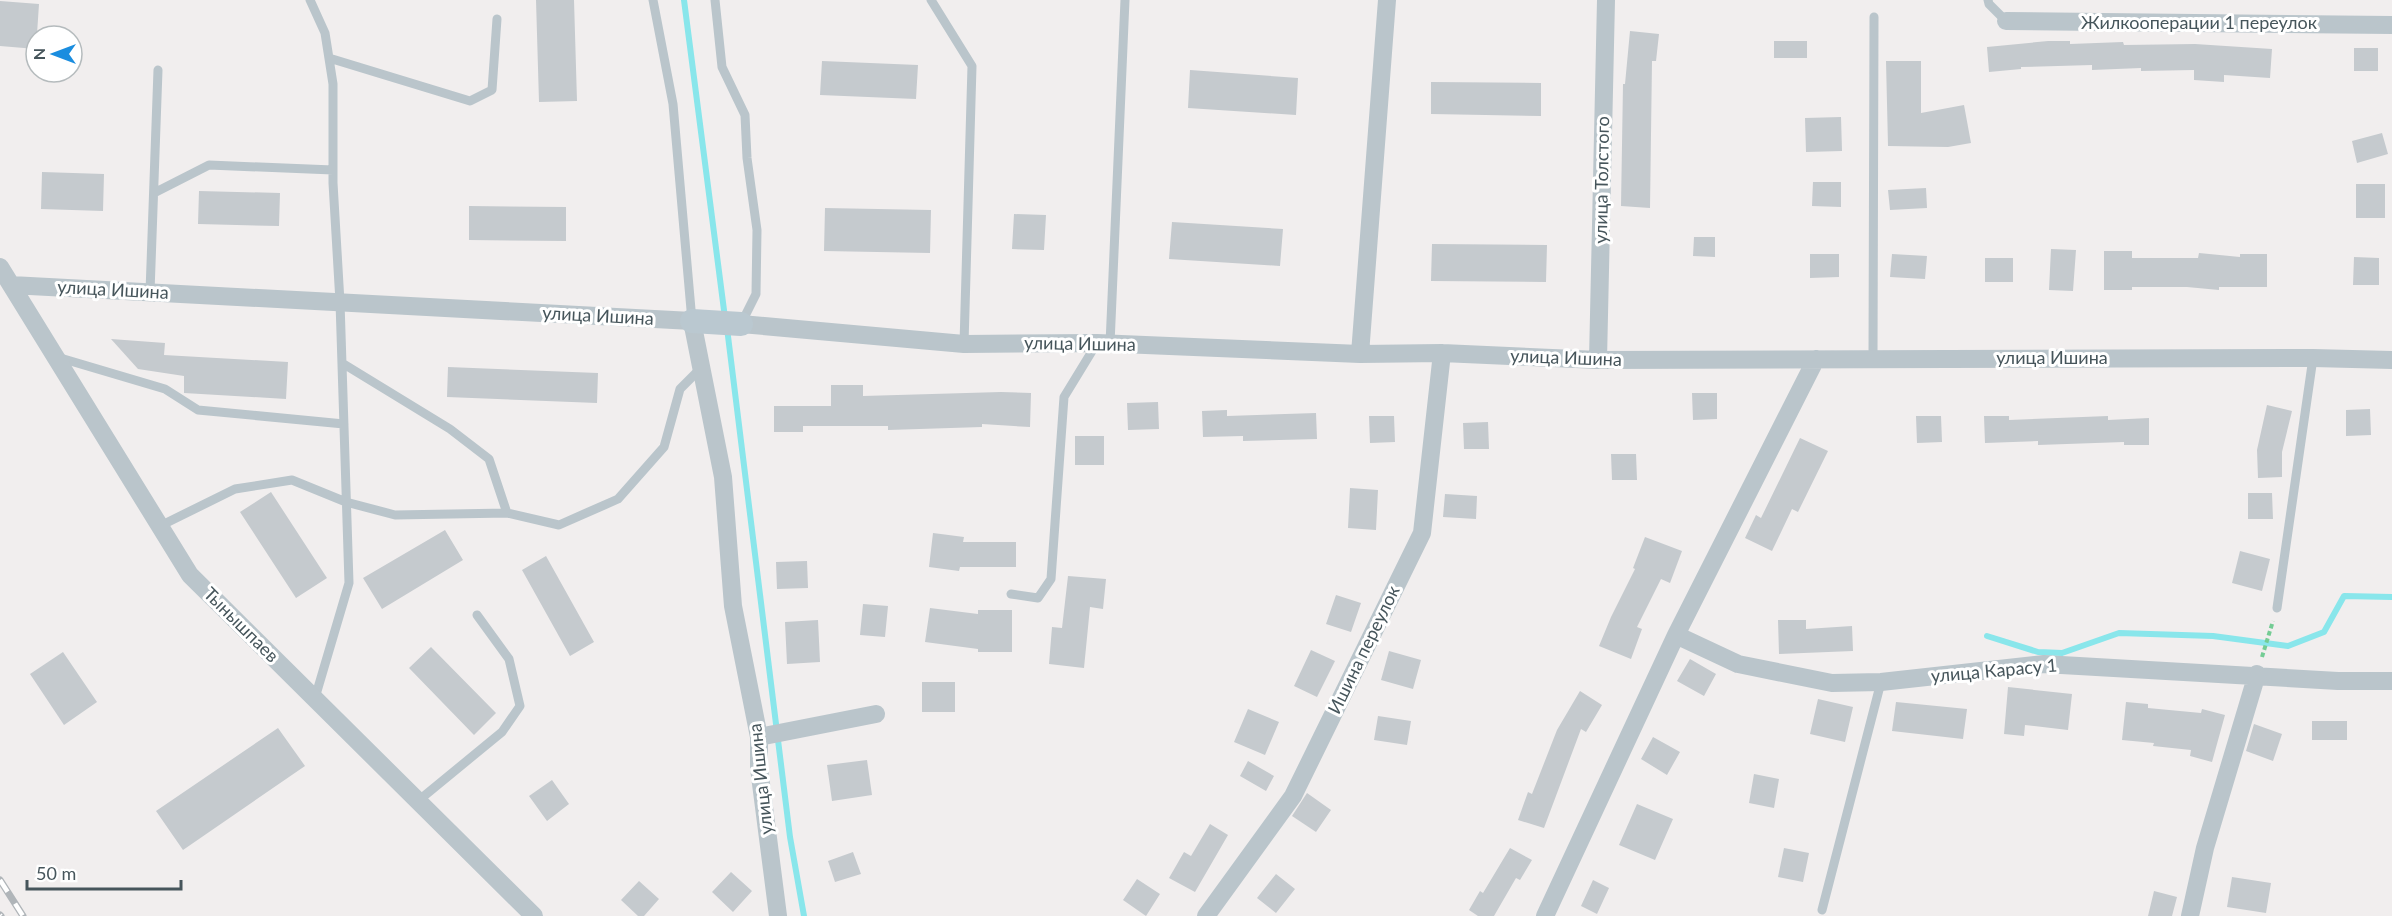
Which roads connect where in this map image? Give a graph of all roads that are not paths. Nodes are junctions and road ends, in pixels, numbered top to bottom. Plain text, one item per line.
1 (310, 0) edge
2 (653, 0) edge
3 (715, 0) edge
4 (931, 0) edge
5 (1125, 0) edge
6 (1386, 0) edge
7 (1606, 0) edge
8 (1988, 0) edge
9 (1874, 18) dead end
10 (497, 19) dead end
11 (2006, 21) joint
12 (2392, 25) edge
13 (329, 58) junction
14 (158, 70) dead end
15 (333, 170) junction
16 (154, 193) junction
17 (0, 267) edge
18 (11, 285) junction
19 (150, 292) junction
20 (340, 302) junction
21 (692, 321) junction
22 (741, 324) junction
23 (1104, 343) junction
24 (964, 344) junction
25 (1442, 353) junction
26 (1360, 354) junction
27 (55, 356) junction
28 (2313, 358) junction
29 (1816, 359) junction
30 (1873, 359) junction
31 (1598, 360) junction
32 (2392, 360) edge
33 (342, 363) junction
34 (701, 368) junction
35 (344, 424) junction
36 (346, 502) junction
37 (507, 513) junction
38 (160, 525) junction
39 (1011, 594) dead end
40 (2277, 608) road end
41 (477, 615) dead end
42 (1676, 635) junction
43 (2257, 675) junction
44 (2392, 681) edge
45 (1881, 682) junction
46 (315, 698) junction
47 (876, 714) dead end
48 (759, 737) junction
49 (418, 801) junction
50 (1822, 910) dead end
51 (534, 916) edge
52 (778, 916) edge
53 (1206, 916) edge
54 (1545, 916) edge
55 (2190, 916) edge

1 - 13 lane
2 - 21 lane
3 - 22 lane
4 - 24 lane
5 - 23 lane
6 - 26 street
7 - 31 street, улица Толстого
8 - 11 lane
9 - 30 lane
10 - 13 lane
11 - 12 street, Жилкооперации 1 переулок
13 - 15 lane
14 - 16 lane
15 - 16 lane
15 - 20 lane
16 - 19 lane
17 - 18 street, Тынышпаев
18 - 19 street, улица Ишина
18 - 27 street, Тынышпаев
19 - 20 street, улица Ишина
20 - 21 street, улица Ишина
20 - 33 lane
21 - 22 street
21 - 34 street, улица Ишина
22 - 24 street, улица Ишина
23 - 24 street, улица Ишина
23 - 26 street, улица Ишина
23 - 39 lane
25 - 26 street, улица Ишина
25 - 31 street, улица Ишина
25 - 53 street, Ишина переулок
27 - 35 lane
27 - 38 street, Тынышпаев
28 - 30 street, улица Ишина
28 - 32 street, улица Ишина
28 - 40 lane
29 - 30 street, улица Ишина
29 - 31 street, улица Ишина
29 - 42 street
33 - 35 lane
33 - 37 lane
34 - 37 lane
34 - 48 street, улица Ишина
35 - 36 lane
36 - 37 lane
36 - 38 lane
36 - 46 lane
38 - 46 street, Тынышпаев
41 - 49 lane
42 - 45 street, улица Карасу 1
42 - 54 street
43 - 44 street, улица Карасу 1
43 - 45 street, улица Карасу 1
43 - 55 street
45 - 50 lane
46 - 49 street, Тынышпаев
47 - 48 street
48 - 52 street, улица Ишина
49 - 51 street, Тынышпаев

